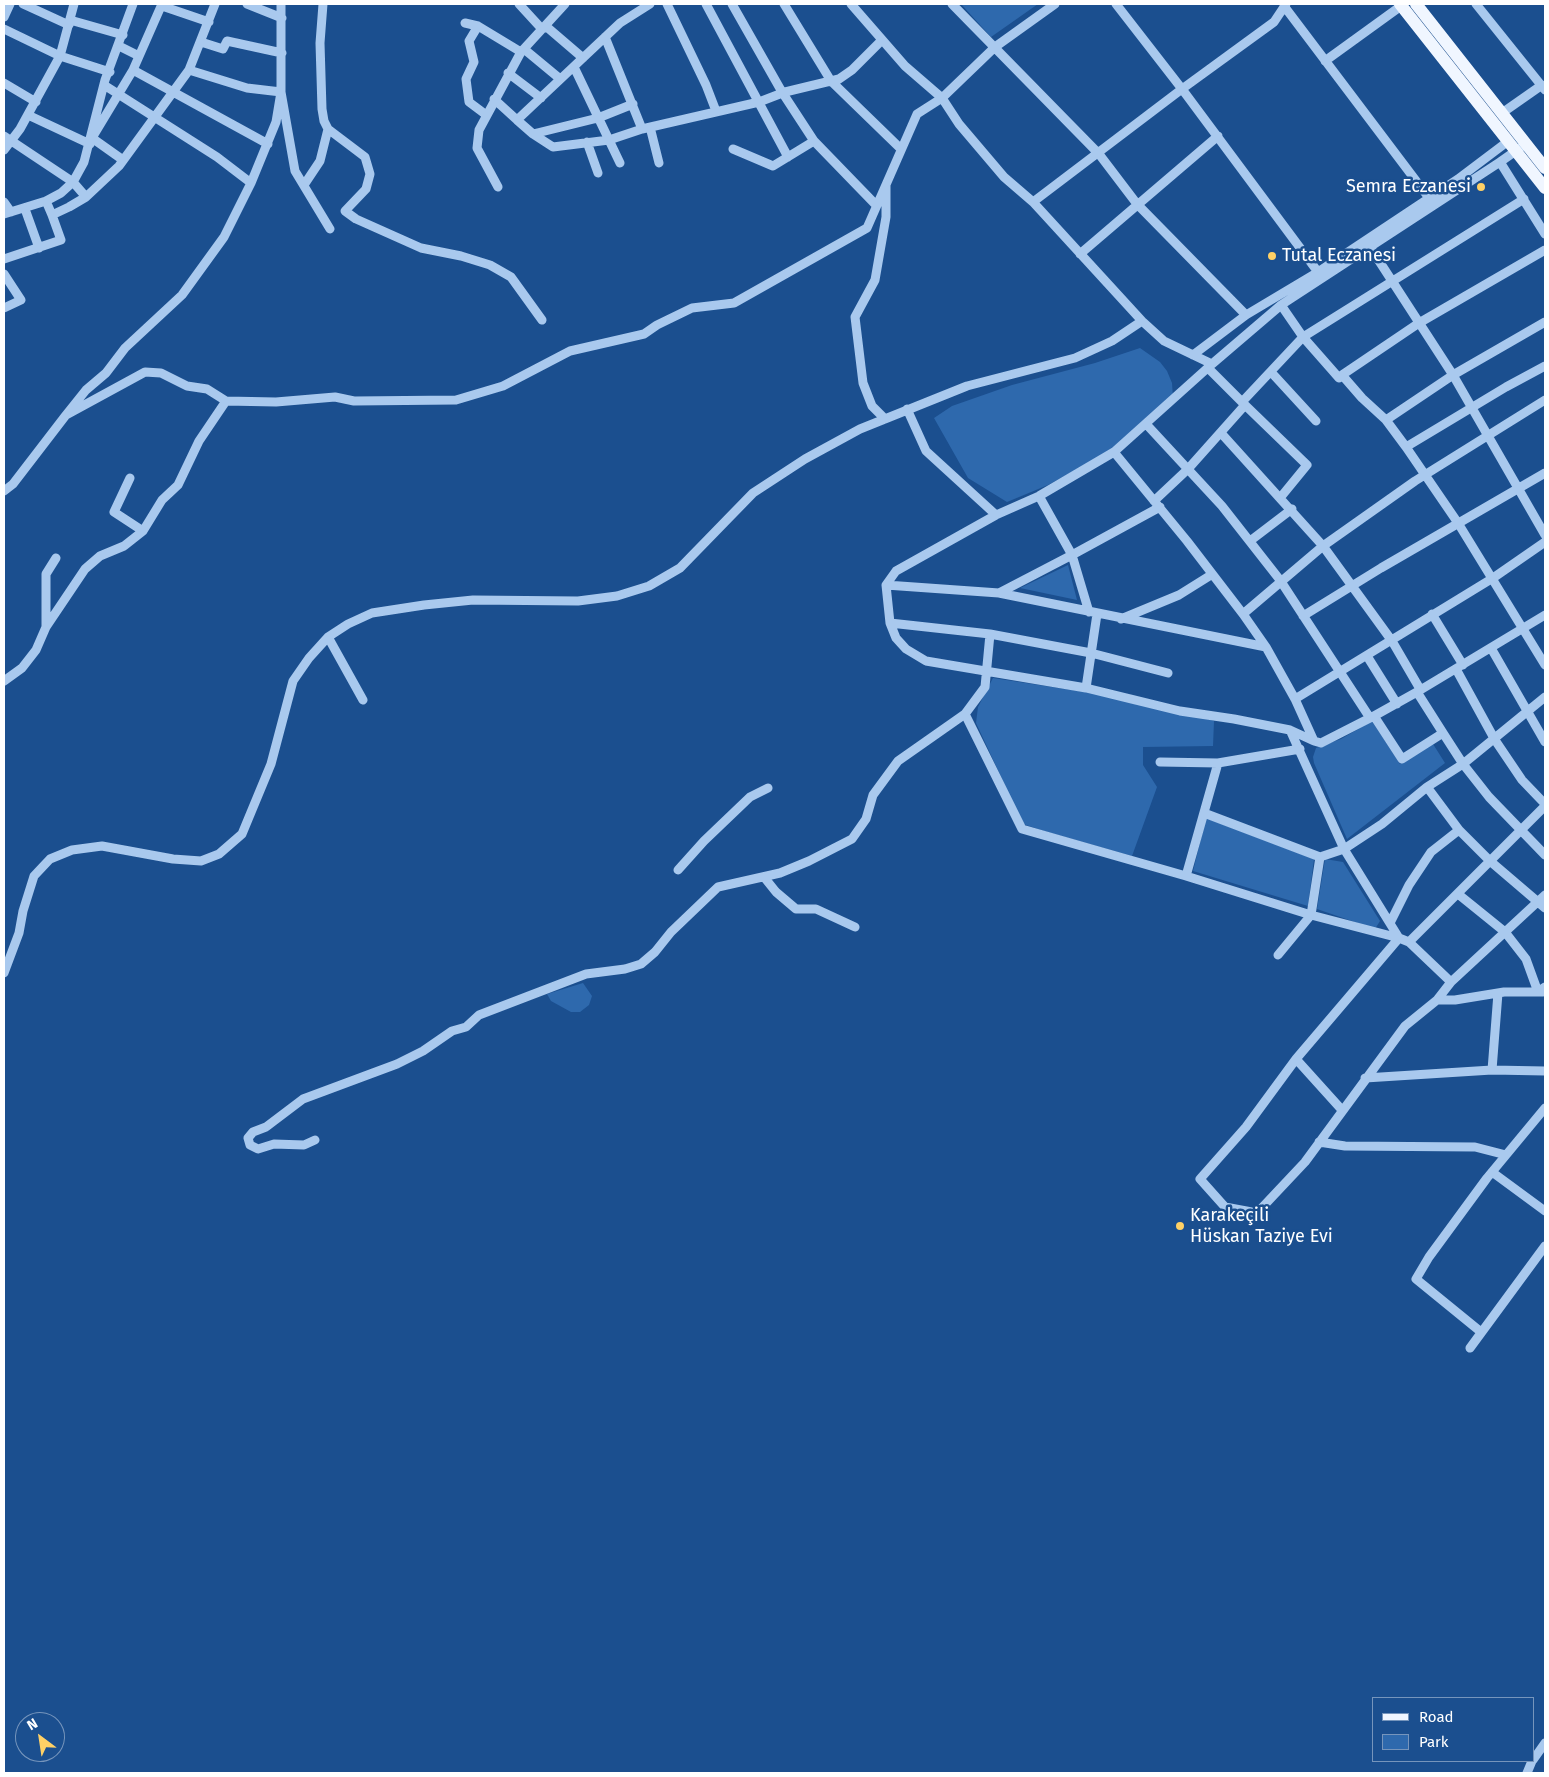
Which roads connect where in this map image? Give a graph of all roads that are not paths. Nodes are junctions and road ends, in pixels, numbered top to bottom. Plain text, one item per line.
1 (10, 4) edge
2 (23, 4) edge
3 (74, 4) edge
4 (133, 4) edge
5 (215, 4) edge
6 (247, 4) edge
7 (281, 4) edge
8 (323, 4) edge
9 (519, 4) edge
10 (647, 4) edge
11 (667, 4) edge
12 (706, 4) edge
13 (732, 4) edge
14 (784, 4) edge
15 (851, 4) edge
16 (952, 4) edge
17 (1055, 4) edge
18 (1116, 4) edge
19 (1416, 4) edge
20 (1476, 4) edge
21 (162, 5) edge
22 (561, 5) edge
23 (1285, 5) edge
24 (1401, 5) edge
25 (4, 17) edge
26 (282, 18) junction
27 (69, 22) junction
28 (209, 22) junction
29 (465, 23) dead end
30 (478, 26) junction
31 (540, 28) junction
32 (4, 29) edge
33 (123, 35) junction
34 (605, 37) junction
35 (882, 40) junction
36 (201, 42) junction
37 (119, 46) junction
38 (996, 47) junction
39 (522, 50) junction
40 (282, 53) junction
41 (60, 56) junction
42 (139, 56) junction
43 (582, 58) junction
44 (1326, 62) junction
45 (574, 67) junction
46 (133, 70) junction
47 (190, 70) junction
48 (110, 72) junction
49 (508, 73) junction
50 (559, 78) junction
51 (831, 81) junction
52 (4, 83) edge
53 (104, 85) junction
54 (1182, 88) junction
55 (1544, 88) edge
56 (172, 92) junction
57 (281, 92) junction
58 (782, 92) junction
59 (117, 93) junction
60 (541, 98) junction
61 (942, 98) junction
62 (494, 100) junction
63 (36, 102) junction
64 (759, 102) junction
65 (633, 104) junction
66 (716, 111) junction
67 (1502, 113) junction
68 (485, 114) junction
69 (28, 115) junction
70 (156, 118) junction
71 (598, 118) junction
72 (517, 120) junction
73 (646, 128) junction
74 (328, 129) junction
75 (533, 134) junction
76 (1218, 136) junction
77 (8, 139) edge
78 (609, 140) junction
79 (91, 141) junction
80 (814, 141) junction
81 (587, 142) junction
82 (268, 144) junction
83 (1516, 146) junction
84 (733, 148) dead end
85 (901, 149) junction
86 (4, 150) edge
87 (1098, 154) junction
88 (788, 157) junction
89 (123, 160) junction
90 (1500, 162) junction
91 (620, 163) dead end
92 (659, 163) dead end
93 (1545, 168) edge
94 (598, 173) dead end
95 (72, 182) junction
96 (886, 182) junction
97 (251, 183) junction
98 (304, 185) junction
99 (498, 187) dead end
100 (1545, 188) edge
101 (86, 197) junction
102 (1429, 198) junction
103 (1524, 200) junction
104 (46, 201) junction
105 (4, 202) edge
106 (1033, 202) junction
107 (1137, 204) junction
108 (876, 205) junction
109 (25, 209) junction
110 (8, 213) edge
111 (52, 215) junction
112 (330, 229) dead end
113 (1545, 234) edge
114 (1370, 247) junction
115 (39, 248) junction
116 (1545, 250) edge
117 (1080, 254) junction
118 (4, 259) edge
119 (1318, 272) junction
120 (4, 274) edge
121 (1391, 280) junction
122 (1281, 305) junction
123 (4, 308) edge
124 (1246, 315) junction
125 (542, 320) dead end
126 (1142, 321) junction
127 (1545, 322) edge
128 (1419, 323) junction
129 (1304, 337) junction
130 (1193, 355) junction
131 (1210, 366) junction
132 (1545, 366) edge
133 (1271, 372) junction
134 (1342, 375) junction
135 (1453, 375) junction
136 (1545, 400) edge
137 (226, 401) junction
138 (1244, 404) junction
139 (1472, 408) junction
140 (907, 410) junction
141 (66, 416) junction
142 (885, 419) junction
143 (1386, 420) junction
144 (1316, 421) dead end
145 (1147, 425) junction
146 (1220, 433) junction
147 (1490, 435) junction
148 (1406, 447) junction
149 (1114, 452) junction
150 (1188, 469) junction
151 (1545, 473) edge
152 (1425, 475) junction
153 (130, 478) dead end
154 (1520, 488) junction
155 (4, 491) edge
156 (1039, 496) junction
157 (1280, 498) junction
158 (1157, 504) junction
159 (1292, 509) junction
160 (996, 515) junction
161 (1458, 523) junction
162 (143, 531) junction
163 (1545, 535) edge
164 (1250, 541) junction
165 (1545, 542) edge
166 (1323, 546) junction
167 (1072, 555) junction
168 (56, 558) dead end
169 (1212, 575) junction
170 (1493, 578) junction
171 (1280, 580) junction
172 (886, 585) junction
173 (1351, 588) junction
174 (999, 593) junction
175 (1093, 614) junction
176 (1243, 614) junction
177 (1432, 614) junction
178 (1545, 615) edge
179 (1303, 616) junction
180 (1120, 619) junction
181 (890, 623) junction
182 (46, 627) junction
183 (1523, 629) junction
184 (990, 634) junction
185 (328, 638) junction
186 (1392, 641) junction
187 (1266, 648) junction
188 (1491, 648) junction
189 (1091, 654) junction
190 (1367, 656) junction
191 (1545, 665) edge
192 (1460, 667) junction
193 (985, 671) junction
194 (1341, 671) junction
195 (1168, 673) dead end
196 (4, 682) edge
197 (1086, 688) junction
198 (1419, 690) junction
199 (1545, 697) edge
200 (1296, 699) junction
201 (363, 700) dead end
202 (1397, 704) junction
203 (1526, 711) junction
204 (965, 714) junction
205 (1372, 717) junction
206 (1290, 730) junction
207 (1443, 733) junction
208 (1314, 740) junction
209 (1495, 740) junction
210 (1545, 742) edge
211 (1300, 749) junction
212 (1160, 762) dead end
213 (1218, 763) junction
214 (1463, 764) junction
215 (1427, 787) junction
216 (768, 788) dead end
217 (1545, 805) edge
218 (1204, 813) junction
219 (1459, 830) junction
220 (1519, 830) junction
221 (1344, 849) junction
222 (1545, 855) edge
223 (1320, 857) junction
224 (1490, 861) junction
225 (678, 870) dead end
226 (1186, 876) junction
227 (764, 877) junction
228 (1458, 894) junction
229 (1543, 901) edge
230 (1311, 915) junction
231 (1390, 923) junction
232 (855, 927) dead end
233 (1505, 932) junction
234 (1399, 938) junction
235 (1409, 942) junction
236 (1278, 955) dead end
237 (4, 973) edge
238 (1451, 982) junction
239 (1543, 990) edge
240 (1498, 993) junction
241 (1438, 1000) junction
242 (1296, 1059) junction
243 (1492, 1070) junction
244 (1545, 1071) edge
245 (1365, 1078) junction
246 (1545, 1108) edge
247 (1342, 1110) junction
248 (315, 1140) dead end
249 (1319, 1142) junction
250 (1506, 1155) junction
251 (1492, 1172) junction
252 (1545, 1211) edge
253 (1545, 1246) edge
254 (1481, 1332) junction
255 (1470, 1348) dead end
256 (1545, 1743) edge
257 (1534, 1759) edge

1 - 25 street
2 - 27 street
3 - 27 street
4 - 33 street
5 - 28 street
6 - 26 street
7 - 26 street
8 - 74 street
9 - 31 street
10 - 34 street
11 - 66 street
12 - 64 street
13 - 58 street
14 - 51 street
15 - 35 street
16 - 38 street
17 - 38 street
18 - 54 street
19 - 67 main road
20 - 55 street
21 - 28 street
21 - 42 street
22 - 31 street
23 - 44 street
23 - 54 street
24 - 44 street
24 - 83 main road
26 - 40 street
27 - 33 street
27 - 41 street
28 - 36 street
29 - 30 street
30 - 39 street
30 - 68 street
31 - 39 street
31 - 43 street
32 - 41 street
33 - 37 street
34 - 43 street
34 - 65 street
35 - 51 street
35 - 61 street
36 - 40 street
36 - 47 street
37 - 42 street
37 - 48 street
38 - 61 street
38 - 87 street
39 - 49 street
39 - 50 street
40 - 57 street
41 - 48 street
41 - 63 street
42 - 46 street
43 - 45 street
44 - 102 street
45 - 50 street
45 - 71 street
46 - 56 street
46 - 59 street
47 - 56 street
47 - 57 street
48 - 53 street
49 - 60 street
49 - 62 street
50 - 60 street
51 - 58 street
51 - 85 street
52 - 63 street
53 - 59 street
53 - 79 street
54 - 76 street
54 - 87 street
55 - 67 street
56 - 70 street
56 - 82 street
57 - 82 street
57 - 98 street
58 - 64 street
58 - 80 street
59 - 70 street
59 - 79 street
60 - 72 street
61 - 85 street
61 - 106 street
62 - 68 street
62 - 72 street
63 - 69 street
64 - 66 street
64 - 88 street
65 - 71 street
65 - 73 street
66 - 73 street
67 - 83 main road
68 - 99 street
69 - 77 street
69 - 79 street
70 - 89 street
70 - 97 street
71 - 75 street
71 - 78 street
72 - 75 street
73 - 78 street
73 - 92 street
74 - 98 street
74 - 125 street
75 - 81 street
76 - 107 street
76 - 119 street
77 - 86 street
77 - 95 street
78 - 81 street
78 - 91 street
79 - 89 street
79 - 95 street
80 - 88 street
80 - 108 street
81 - 94 street
82 - 97 street
83 - 90 street
83 - 93 main road
83 - 100 main road
83 - 102 street
84 - 88 street
85 - 96 street
87 - 106 street
87 - 107 street
89 - 101 street
90 - 103 street
90 - 114 street
95 - 101 street
95 - 104 street
96 - 108 street
96 - 142 street
97 - 141 street
98 - 112 street
101 - 111 street
102 - 119 street
103 - 113 street
103 - 121 street
104 - 109 street
104 - 111 street
105 - 110 street
106 - 117 street
107 - 117 street
107 - 124 street
108 - 137 street
109 - 110 street
109 - 115 street
111 - 115 street
114 - 121 street
114 - 122 street
115 - 118 street
116 - 128 street
117 - 126 street
119 - 124 street
120 - 123 street
121 - 128 street
121 - 129 street
122 - 129 street
122 - 131 street
124 - 130 street
126 - 130 street
126 - 140 street
127 - 135 street
128 - 134 street
128 - 135 street
129 - 133 street
129 - 134 street
130 - 131 street
131 - 138 street
131 - 145 street
132 - 139 street
133 - 138 street
133 - 144 street
134 - 143 street
135 - 139 street
135 - 143 street
136 - 147 street
137 - 141 street
137 - 162 street
138 - 146 street
138 - 157 street
139 - 147 street
139 - 148 street
140 - 142 street
140 - 160 street
141 - 155 street
142 - 185 street
143 - 148 street
145 - 149 street
145 - 150 street
146 - 150 street
146 - 157 street
147 - 152 street
147 - 154 street
148 - 152 street
149 - 156 street
149 - 158 street
150 - 158 street
150 - 164 street
151 - 154 street
152 - 161 street
152 - 166 street
153 - 162 street
154 - 161 street
154 - 163 street
156 - 160 street
156 - 167 street
157 - 159 street
158 - 167 street
158 - 169 street
159 - 164 street
159 - 166 street
160 - 172 street
161 - 170 street
161 - 173 street
162 - 182 street
164 - 171 street
165 - 170 street
166 - 171 street
166 - 173 street
167 - 174 street
167 - 175 street
168 - 182 street
169 - 176 street
169 - 180 street
170 - 177 street
170 - 183 street
171 - 176 street
171 - 179 street
172 - 174 street
172 - 181 street
173 - 179 street
173 - 186 street
174 - 175 street
175 - 180 street
175 - 189 street
176 - 187 street
177 - 186 street
177 - 192 street
178 - 183 street
179 - 194 street
180 - 187 street
181 - 184 street
181 - 193 street
182 - 196 street
183 - 188 street
183 - 191 street
184 - 189 street
184 - 193 street
185 - 201 street
185 - 237 street
186 - 190 street
186 - 198 street
187 - 200 street
188 - 192 street
188 - 203 street
189 - 195 street
189 - 197 street
190 - 194 street
190 - 202 street
192 - 198 street
192 - 209 street
193 - 197 street
193 - 204 street
194 - 200 street
194 - 205 street
197 - 206 street
198 - 202 street
198 - 207 street
199 - 203 street
200 - 208 street
202 - 205 street
203 - 209 street
203 - 210 street
204 - 226 street
204 - 227 street
205 - 207 street
205 - 208 street
206 - 208 street
206 - 211 street
207 - 214 street
209 - 214 street
209 - 217 street
211 - 213 street
211 - 221 street
212 - 213 street
213 - 218 street
214 - 215 street
214 - 220 street
215 - 219 street
215 - 221 street
216 - 225 street
217 - 220 street
218 - 223 street
218 - 226 street
219 - 224 street
219 - 231 street
220 - 222 street
220 - 224 street
221 - 223 street
221 - 231 street
223 - 230 street
224 - 228 street
224 - 229 street
226 - 230 street
227 - 232 street
227 - 248 street
228 - 233 street
228 - 235 street
229 - 233 street
230 - 234 street
230 - 236 street
231 - 234 street
233 - 238 street
233 - 239 street
234 - 235 street
234 - 242 street
235 - 238 street
238 - 241 street
239 - 240 street
240 - 241 street
240 - 243 street
241 - 245 street
242 - 247 street
242 - 249 street
243 - 244 street
243 - 245 street
245 - 247 street
246 - 250 street
247 - 249 street
249 - 250 street
250 - 251 street
251 - 252 street
251 - 254 street
253 - 254 street
254 - 255 street
256 - 257 street

